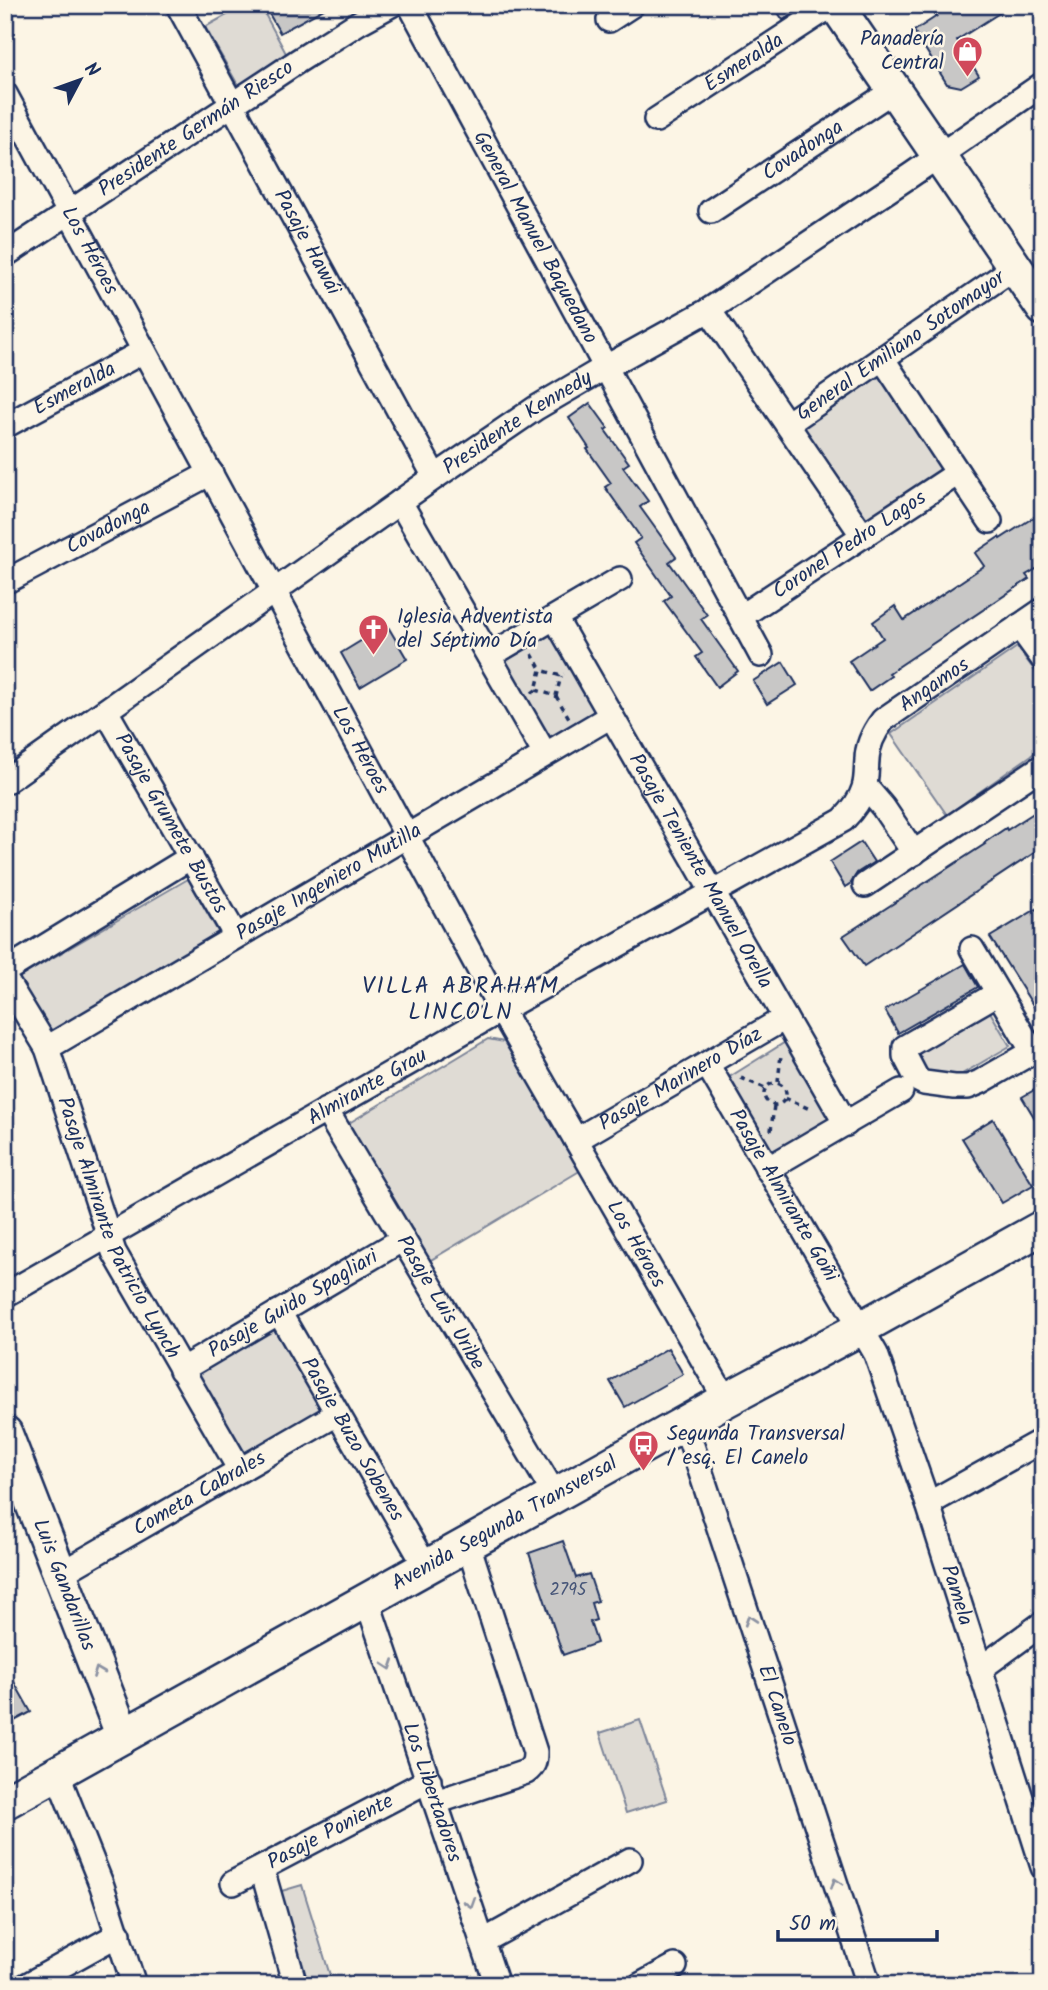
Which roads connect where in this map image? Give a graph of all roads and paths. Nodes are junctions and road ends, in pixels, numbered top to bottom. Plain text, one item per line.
1 (178, 5) edge
2 (391, 5) edge
3 (410, 5) edge
4 (632, 5) edge
5 (834, 5) edge
6 (609, 20) dead end
7 (1043, 84) edge
8 (894, 90) junction
9 (5, 94) edge
10 (232, 104) junction
11 (656, 120) dead end
12 (939, 156) junction
13 (711, 211) dead end
14 (69, 213) junction
15 (5, 255) edge
16 (1014, 267) junction
17 (1043, 308) edge
18 (709, 310) junction
19 (144, 351) junction
20 (882, 358) junction
21 (606, 367) junction
22 (787, 424) junction
23 (5, 426) edge
24 (211, 473) junction
25 (958, 473) junction
26 (435, 477) junction
27 (405, 511) junction
28 (990, 521) dead end
29 (863, 536) junction
30 (620, 579) dead end
31 (5, 582) edge
32 (275, 592) junction
33 (1043, 610) edge
34 (740, 617) junction
35 (555, 618) junction
36 (1019, 626) junction
37 (761, 655) dead end
38 (489, 656) junction
39 (1043, 659) edge
40 (561, 676) joint
41 (106, 711) junction
42 (611, 716) junction
43 (545, 754) junction
44 (1043, 766) edge
45 (5, 782) edge
46 (865, 786) junction
47 (407, 836) junction
48 (914, 853) junction
49 (191, 858) junction
50 (865, 885) dead end
51 (712, 892) junction
52 (236, 936) junction
53 (972, 949) dead end
54 (5, 971) edge
55 (5, 979) edge
56 (998, 993) junction
57 (501, 1010) junction
58 (785, 1018) junction
59 (47, 1048) junction
60 (1038, 1049) edge
61 (707, 1064) junction
62 (901, 1091) dead end
63 (766, 1101) joint
64 (326, 1110) junction
65 (846, 1124) junction
66 (576, 1140) junction
67 (767, 1169) junction
68 (1043, 1227) edge
69 (108, 1236) junction
70 (403, 1239) junction
71 (5, 1295) edge
72 (279, 1312) junction
73 (861, 1328) junction
74 (181, 1370) junction
75 (726, 1400) junction
76 (337, 1414) junction
77 (685, 1424) junction
78 (5, 1433) edge
79 (1043, 1440) edge
80 (240, 1470) junction
81 (555, 1496) junction
82 (928, 1504) junction
83 (468, 1544) junction
84 (426, 1567) junction
85 (60, 1574) junction
86 (367, 1600) junction
87 (1043, 1623) edge
88 (980, 1669) junction
89 (123, 1736) junction
90 (57, 1773) junction
91 (432, 1791) junction
92 (5, 1802) edge
93 (630, 1860) dead end
94 (1043, 1867) edge
95 (262, 1869) junction
96 (233, 1883) dead end
97 (119, 1934) junction
98 (482, 1942) junction
99 (675, 1966) dead end
100 (27, 1985) edge
101 (134, 1985) edge
102 (295, 1985) edge
103 (497, 1985) edge
104 (640, 1985) edge
105 (869, 1985) edge

1 - 10 street, Pasaje Hawái
2 - 10 street, Presidente Germán Riesco
3 - 21 street, General Manuel Baquedano
4 - 6 street
5 - 8 main road
5 - 11 street, Esmeralda
7 - 12 street, Presidente Kennedy
8 - 12 main road
8 - 13 street, Covadonga
9 - 14 street, Los Héroes
10 - 14 street, Presidente Germán Riesco
10 - 26 street, Pasaje Hawái
12 - 16 main road
12 - 18 street, Presidente Kennedy
14 - 15 street, Presidente Germán Riesco
14 - 19 street, Los Héroes
16 - 17 main road
16 - 20 street, General Emiliano Sotomayor
18 - 21 street, Presidente Kennedy
18 - 22 street
19 - 23 street, Esmeralda
19 - 24 street, Los Héroes
20 - 22 street, General Emiliano Sotomayor
20 - 25 street
21 - 26 street, Presidente Kennedy
21 - 34 street, General Manuel Baquedano
22 - 29 street
24 - 31 street, Covadonga
24 - 32 street, Los Héroes
25 - 28 street
25 - 29 street, Coronel Pedro Lagos
26 - 27 street, Presidente Kennedy
27 - 32 street, Presidente Kennedy
27 - 38 street
29 - 34 street, Coronel Pedro Lagos
30 - 35 street
32 - 41 street, Presidente Kennedy
32 - 47 street, Los Héroes
33 - 36 street, Angamos
34 - 37 street, General Manuel Baquedano
35 - 38 street
35 - 42 street, Pasaje Teniente Manuel Orella
36 - 39 street
36 - 46 street, Angamos
38 - 43 street
40 - 40 path
41 - 45 street, Presidente Kennedy
41 - 49 street, Pasaje Grumete Bustos
42 - 43 street, Pasaje Ingeniero Mutilla
42 - 51 street, Pasaje Teniente Manuel Orella
43 - 47 street, Pasaje Ingeniero Mutilla
44 - 48 street
46 - 48 street
46 - 51 street, Almirante Grau
47 - 52 street, Pasaje Ingeniero Mutilla
47 - 57 street, Los Héroes
48 - 50 street
49 - 52 street, Pasaje Grumete Bustos
49 - 54 street
51 - 57 street, Almirante Grau
51 - 58 street, Pasaje Teniente Manuel Orella
52 - 59 street, Pasaje Ingeniero Mutilla
53 - 56 street
55 - 59 street, Pasaje Almirante Patricio Lynch
56 - 60 street
56 - 60 street
57 - 64 street, Almirante Grau
57 - 66 street, Los Héroes
58 - 61 street, Pasaje Marinero Díaz
58 - 65 street, Pasaje Teniente Manuel Orella
59 - 69 street, Pasaje Almirante Patricio Lynch
61 - 66 street, Pasaje Marinero Díaz
61 - 67 street, Pasaje Almirante Goñi
62 - 65 street
63 - 63 path
64 - 69 street, Almirante Grau
64 - 70 street, Pasaje Luis Uribe
65 - 67 street
66 - 75 street, Los Héroes
67 - 73 street, Pasaje Almirante Goñi
68 - 73 main road, Avenida Segunda Transversal
69 - 71 street, Almirante Grau
69 - 74 street, Pasaje Almirante Patricio Lynch
70 - 72 street, Pasaje Guido Spagliari
70 - 81 street, Pasaje Luis Uribe
72 - 74 street, Pasaje Guido Spagliari
72 - 76 street, Pasaje Buzo Sobenes
73 - 75 main road, Avenida Segunda Transversal
73 - 82 street, Pamela
74 - 80 street, Pasaje Almirante Patricio Lynch
75 - 77 main road, Avenida Segunda Transversal
76 - 80 street, Cometa Cabrales
76 - 84 street, Pasaje Buzo Sobenes
77 - 81 main road, Avenida Segunda Transversal
105 -> 77 street, El Canelo
78 - 85 main road, Luis Gandarillas
79 - 82 street
80 - 85 street, Cometa Cabrales
81 - 83 main road, Avenida Segunda Transversal
82 - 88 street, Pamela
83 - 84 main road, Avenida Segunda Transversal
83 - 91 street, Pasaje Poniente
84 - 86 main road, Avenida Segunda Transversal
89 -> 85 main road, Luis Gandarillas
86 - 89 main road, Avenida Segunda Transversal
86 -> 91 street, Los Libertadores
87 - 88 street
88 - 94 street, Pamela
89 - 90 main road, Avenida Segunda Transversal
90 - 92 main road, Avenida Segunda Transversal
90 - 97 street
91 - 95 street, Pasaje Poniente
91 -> 98 street, Los Libertadores
93 - 98 street
95 - 96 street, Pasaje Poniente
95 - 102 street
97 - 100 street
97 - 101 street
98 - 103 street, Los Libertadores
99 - 104 street

